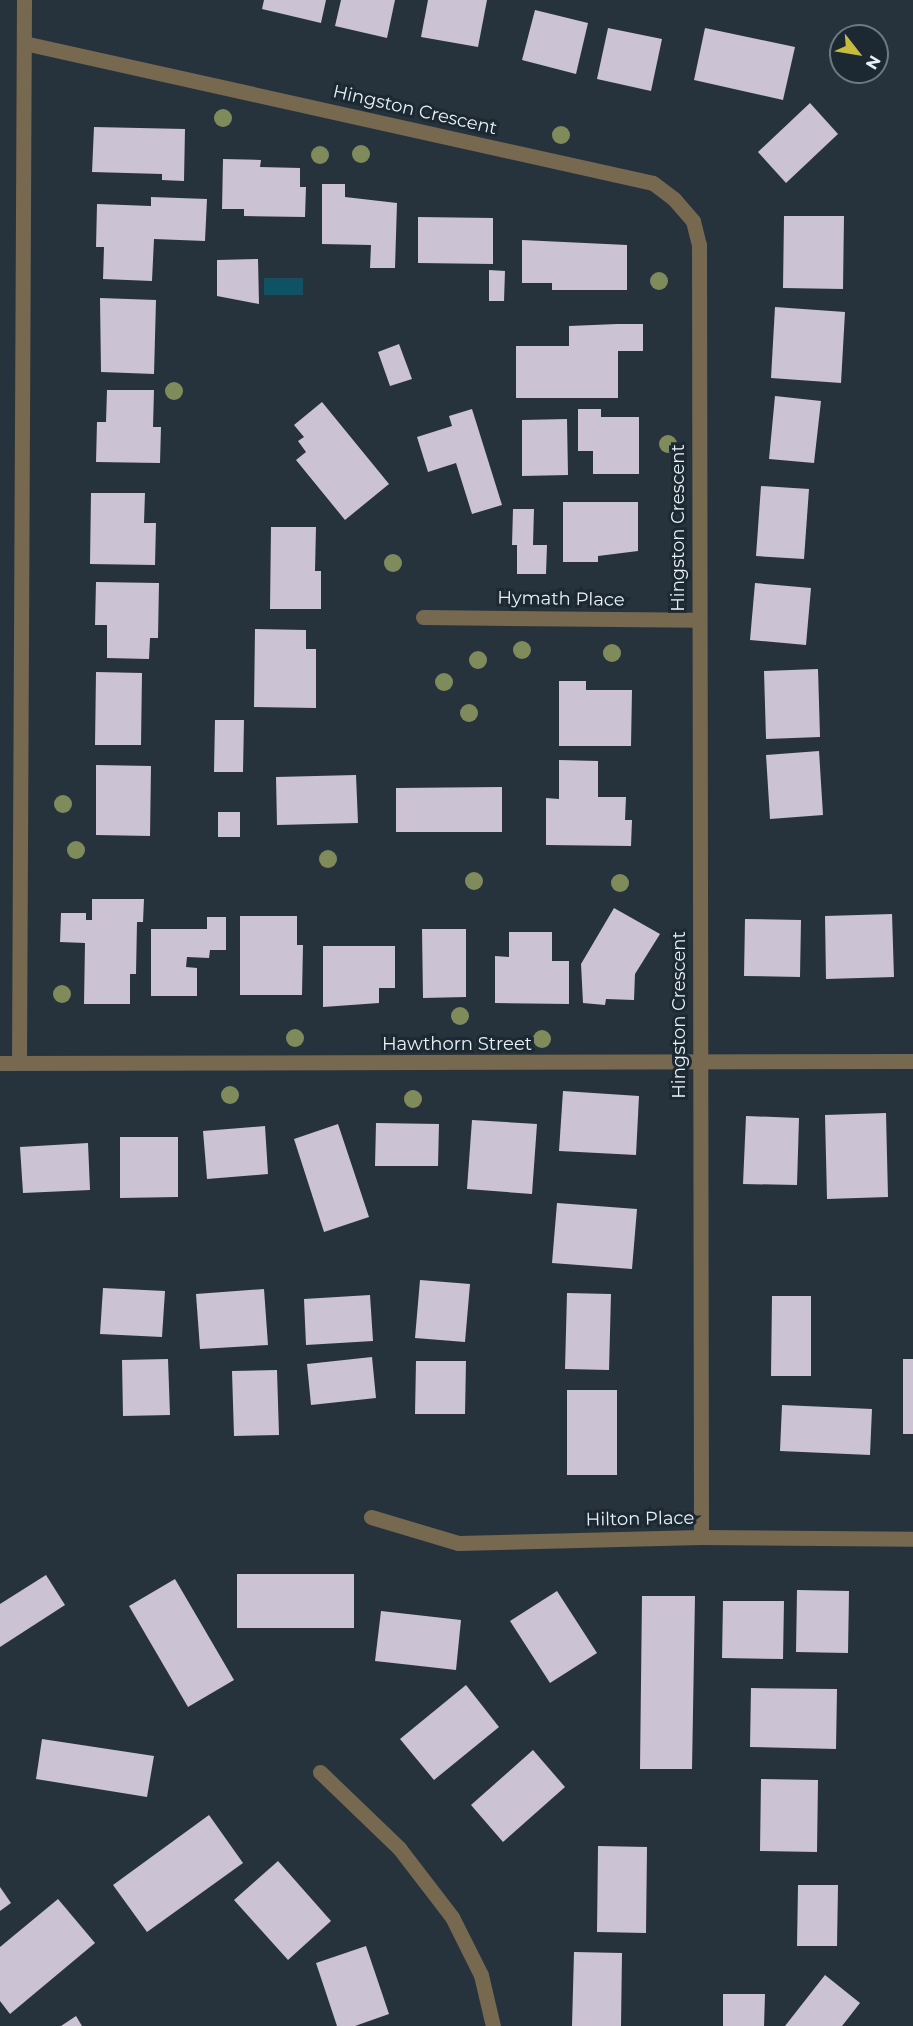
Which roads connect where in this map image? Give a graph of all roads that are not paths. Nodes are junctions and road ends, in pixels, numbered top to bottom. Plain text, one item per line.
1 (24, 0) edge
2 (24, 43) junction
3 (423, 617) dead end
4 (698, 620) junction
5 (913, 1061) edge
6 (19, 1062) junction
7 (0, 1063) edge
8 (699, 1064) junction
9 (371, 1517) dead end
10 (701, 1537) junction
11 (913, 1539) edge
12 (320, 1772) dead end
13 (493, 2026) edge

1 - 2 street
2 - 4 street, Hingston Crescent
2 - 6 street
3 - 4 street, Hymath Place
4 - 8 street, Hingston Crescent
5 - 8 street, Hawthorn Street
6 - 7 street, Hawthorn Street
6 - 8 street, Hawthorn Street
8 - 10 street, Hingston Crescent
9 - 10 street, Hilton Place
10 - 11 street, Hilton Place
12 - 13 street

